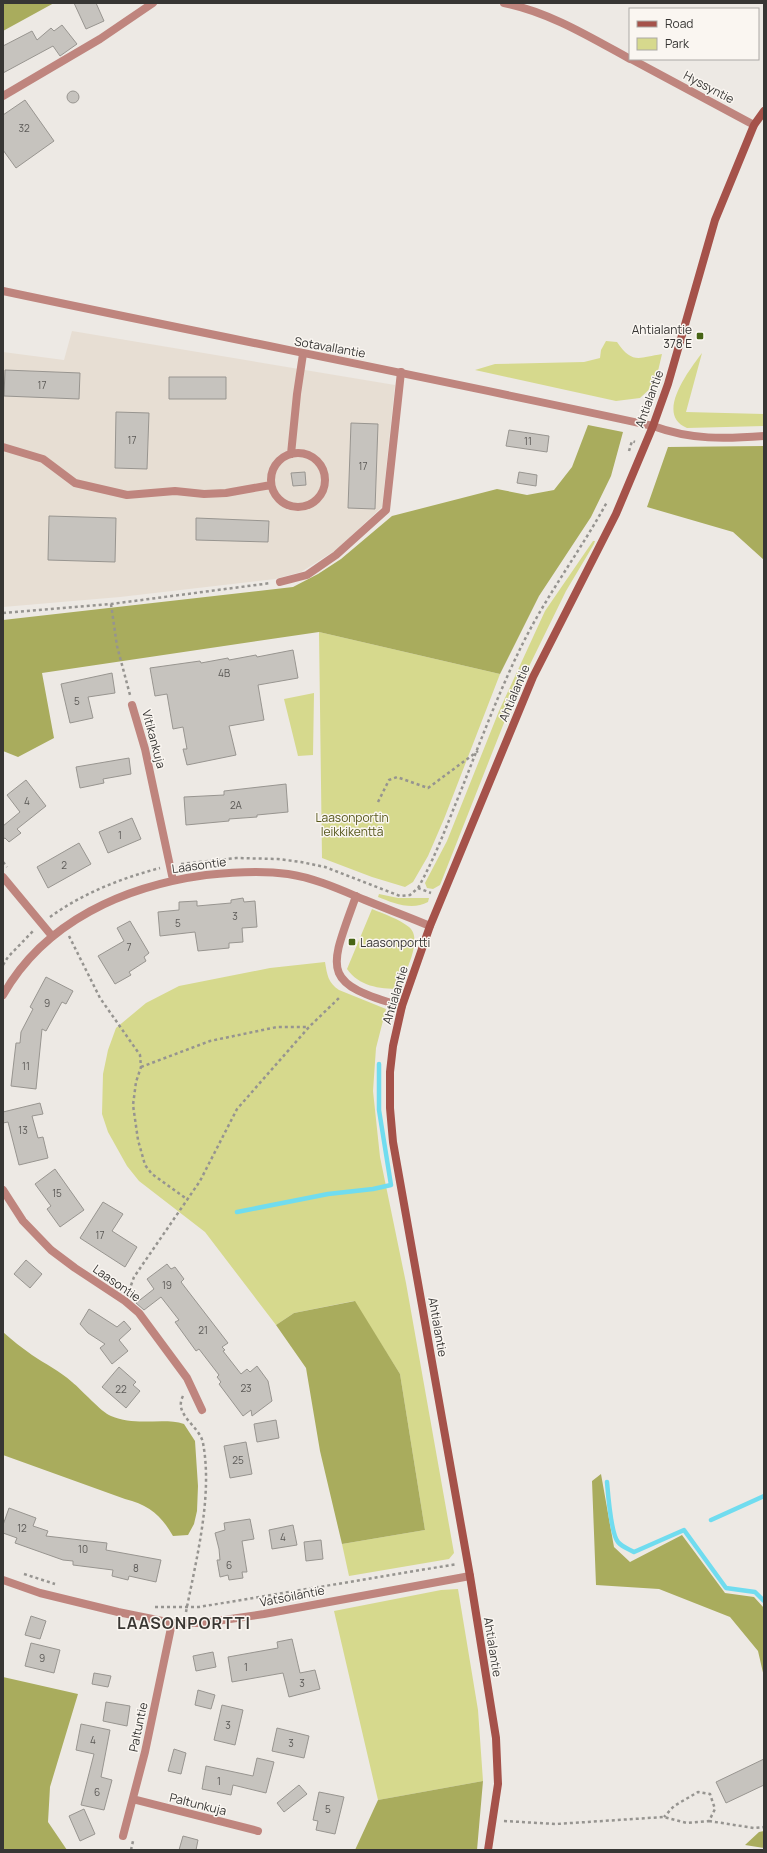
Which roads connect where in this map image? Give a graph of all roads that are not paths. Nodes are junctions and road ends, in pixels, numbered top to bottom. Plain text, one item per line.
1 (153, 3) edge
2 (504, 3) edge
3 (629, 58) edge
4 (632, 60) edge
5 (3, 96) edge
6 (764, 111) edge
7 (754, 125) junction
8 (3, 291) edge
9 (303, 354) junction
10 (401, 372) junction
11 (653, 426) junction
12 (764, 436) edge
13 (3, 447) edge
14 (291, 454) junction
15 (271, 485) junction
16 (280, 582) road end
17 (132, 705) road end
18 (3, 877) edge
19 (173, 880) junction
20 (356, 896) junction
21 (430, 926) junction
22 (52, 936) junction
23 (3, 996) edge
24 (402, 1006) junction
25 (3, 1190) edge
26 (202, 1410) dead end
27 (470, 1576) junction
28 (3, 1580) edge
29 (172, 1623) junction
30 (133, 1800) junction
31 (258, 1831) dead end
32 (123, 1836) dead end
33 (488, 1850) edge

1 - 5 street
2 - 3 street, Hyssyntie
4 - 7 street, Hyssyntie
6 - 7 street, Ahtialantie
7 - 11 street, Ahtialantie
8 - 9 street, Sotavallantie
9 - 10 street, Sotavallantie
9 - 14 street
10 - 11 street, Sotavallantie
10 - 16 street
11 - 12 street, Sotavallantie
11 - 21 street, Ahtialantie
13 - 15 street
14 - 15 street
14 - 15 street
17 - 19 street, Vitikankuja
18 - 22 street
19 - 20 street, Laasontie
19 - 22 street, Laasontie
20 - 21 street, Laasontie
20 - 24 street
21 - 24 street, Ahtialantie
22 - 23 street, Laasontie
24 - 27 street, Ahtialantie
25 - 26 street, Laasontie
27 - 29 street, Vatsoilantie
27 - 33 street, Ahtialantie
28 - 29 street, Vatsoilantie
29 - 30 street, Paltuntie
30 - 31 street, Paltunkuja
30 - 32 street, Paltuntie

